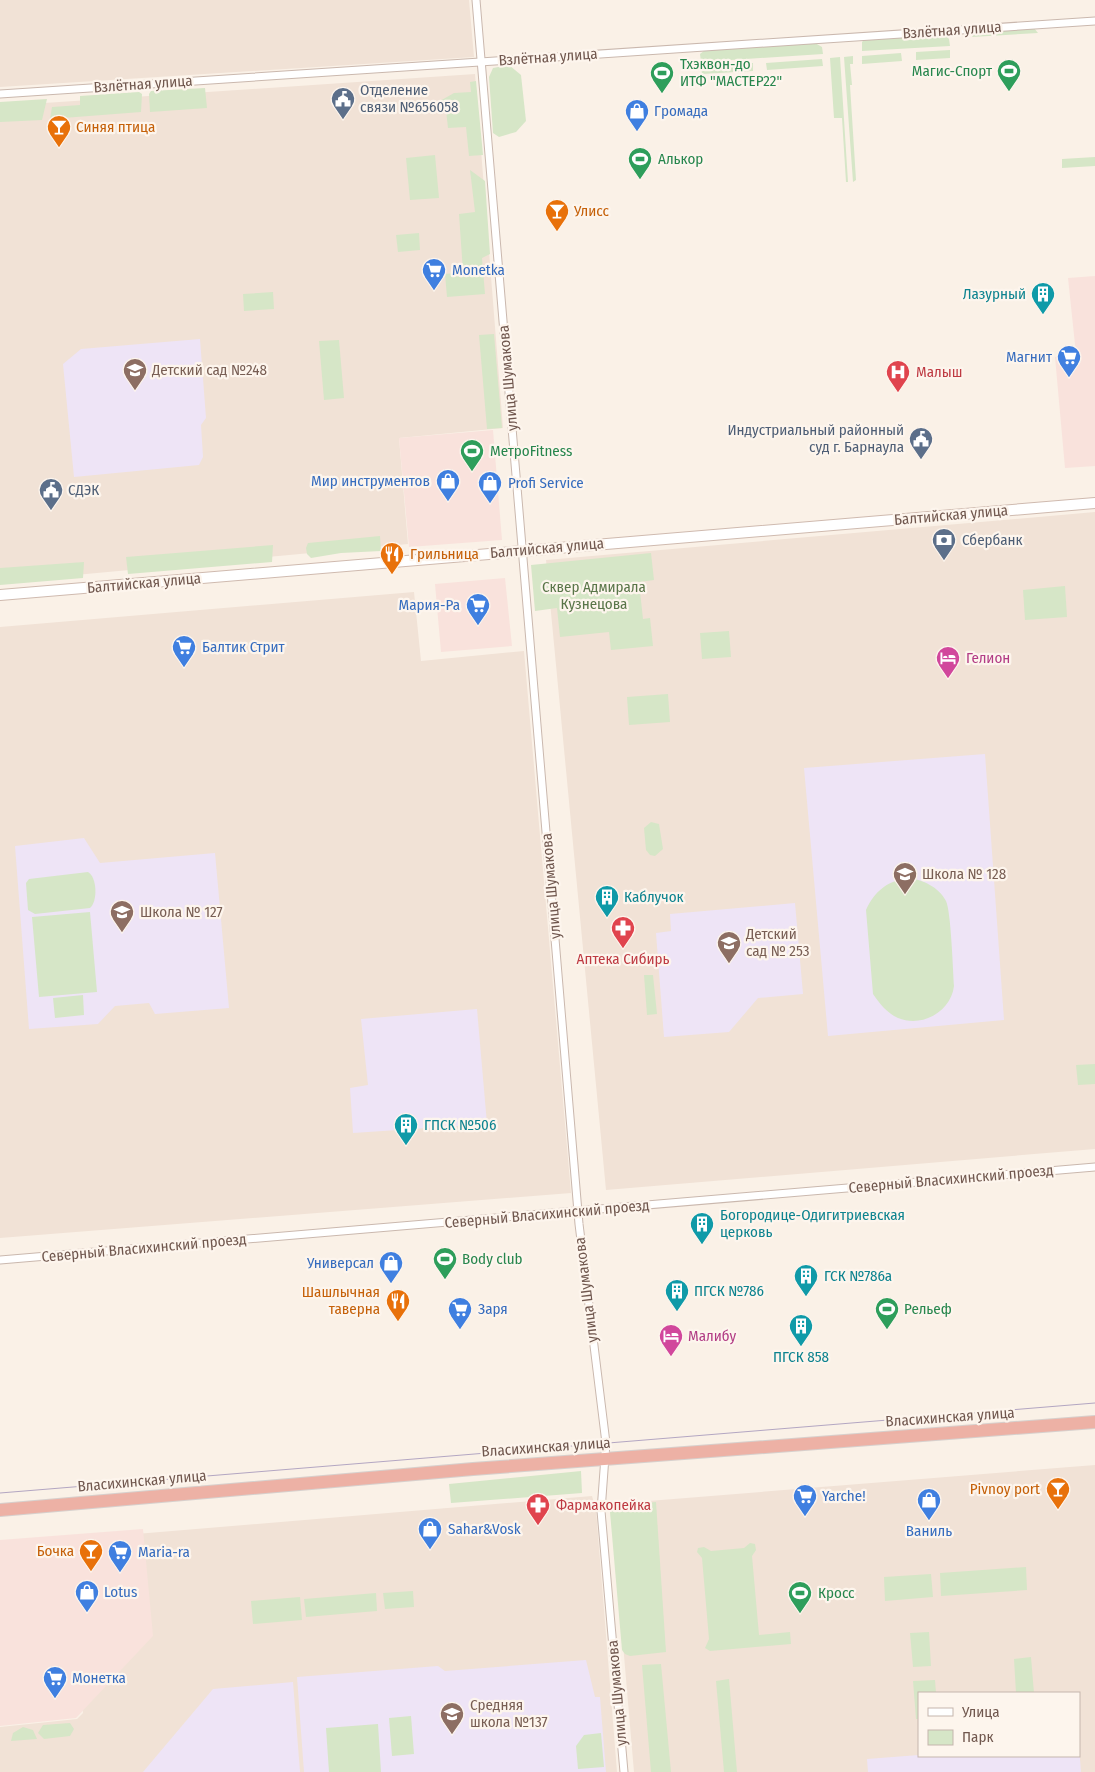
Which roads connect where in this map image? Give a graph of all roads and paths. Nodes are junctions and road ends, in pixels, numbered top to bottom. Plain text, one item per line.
1 (476, 0) edge
2 (1095, 20) edge
3 (482, 62) junction
4 (0, 94) edge
5 (1095, 503) edge
6 (522, 550) junction
7 (0, 595) edge
8 (1095, 1167) edge
9 (578, 1212) junction
10 (0, 1260) edge
11 (1095, 1422) edge
12 (604, 1459) junction
13 (0, 1510) edge
14 (624, 1772) edge

1 - 3 street, улица Шумакова
2 - 3 street, Взлётная улица
3 - 4 street, Взлётная улица
3 - 6 street, улица Шумакова
5 - 6 main road, Балтийская улица
6 - 7 main road, Балтийская улица
6 - 9 street, улица Шумакова
8 - 9 street, Северный Власихинский проезд
9 - 10 street, Северный Власихинский проезд
9 - 12 street, улица Шумакова
11 - 12 highway, Власихинская улица
12 - 13 highway, Власихинская улица
12 - 14 street, улица Шумакова

